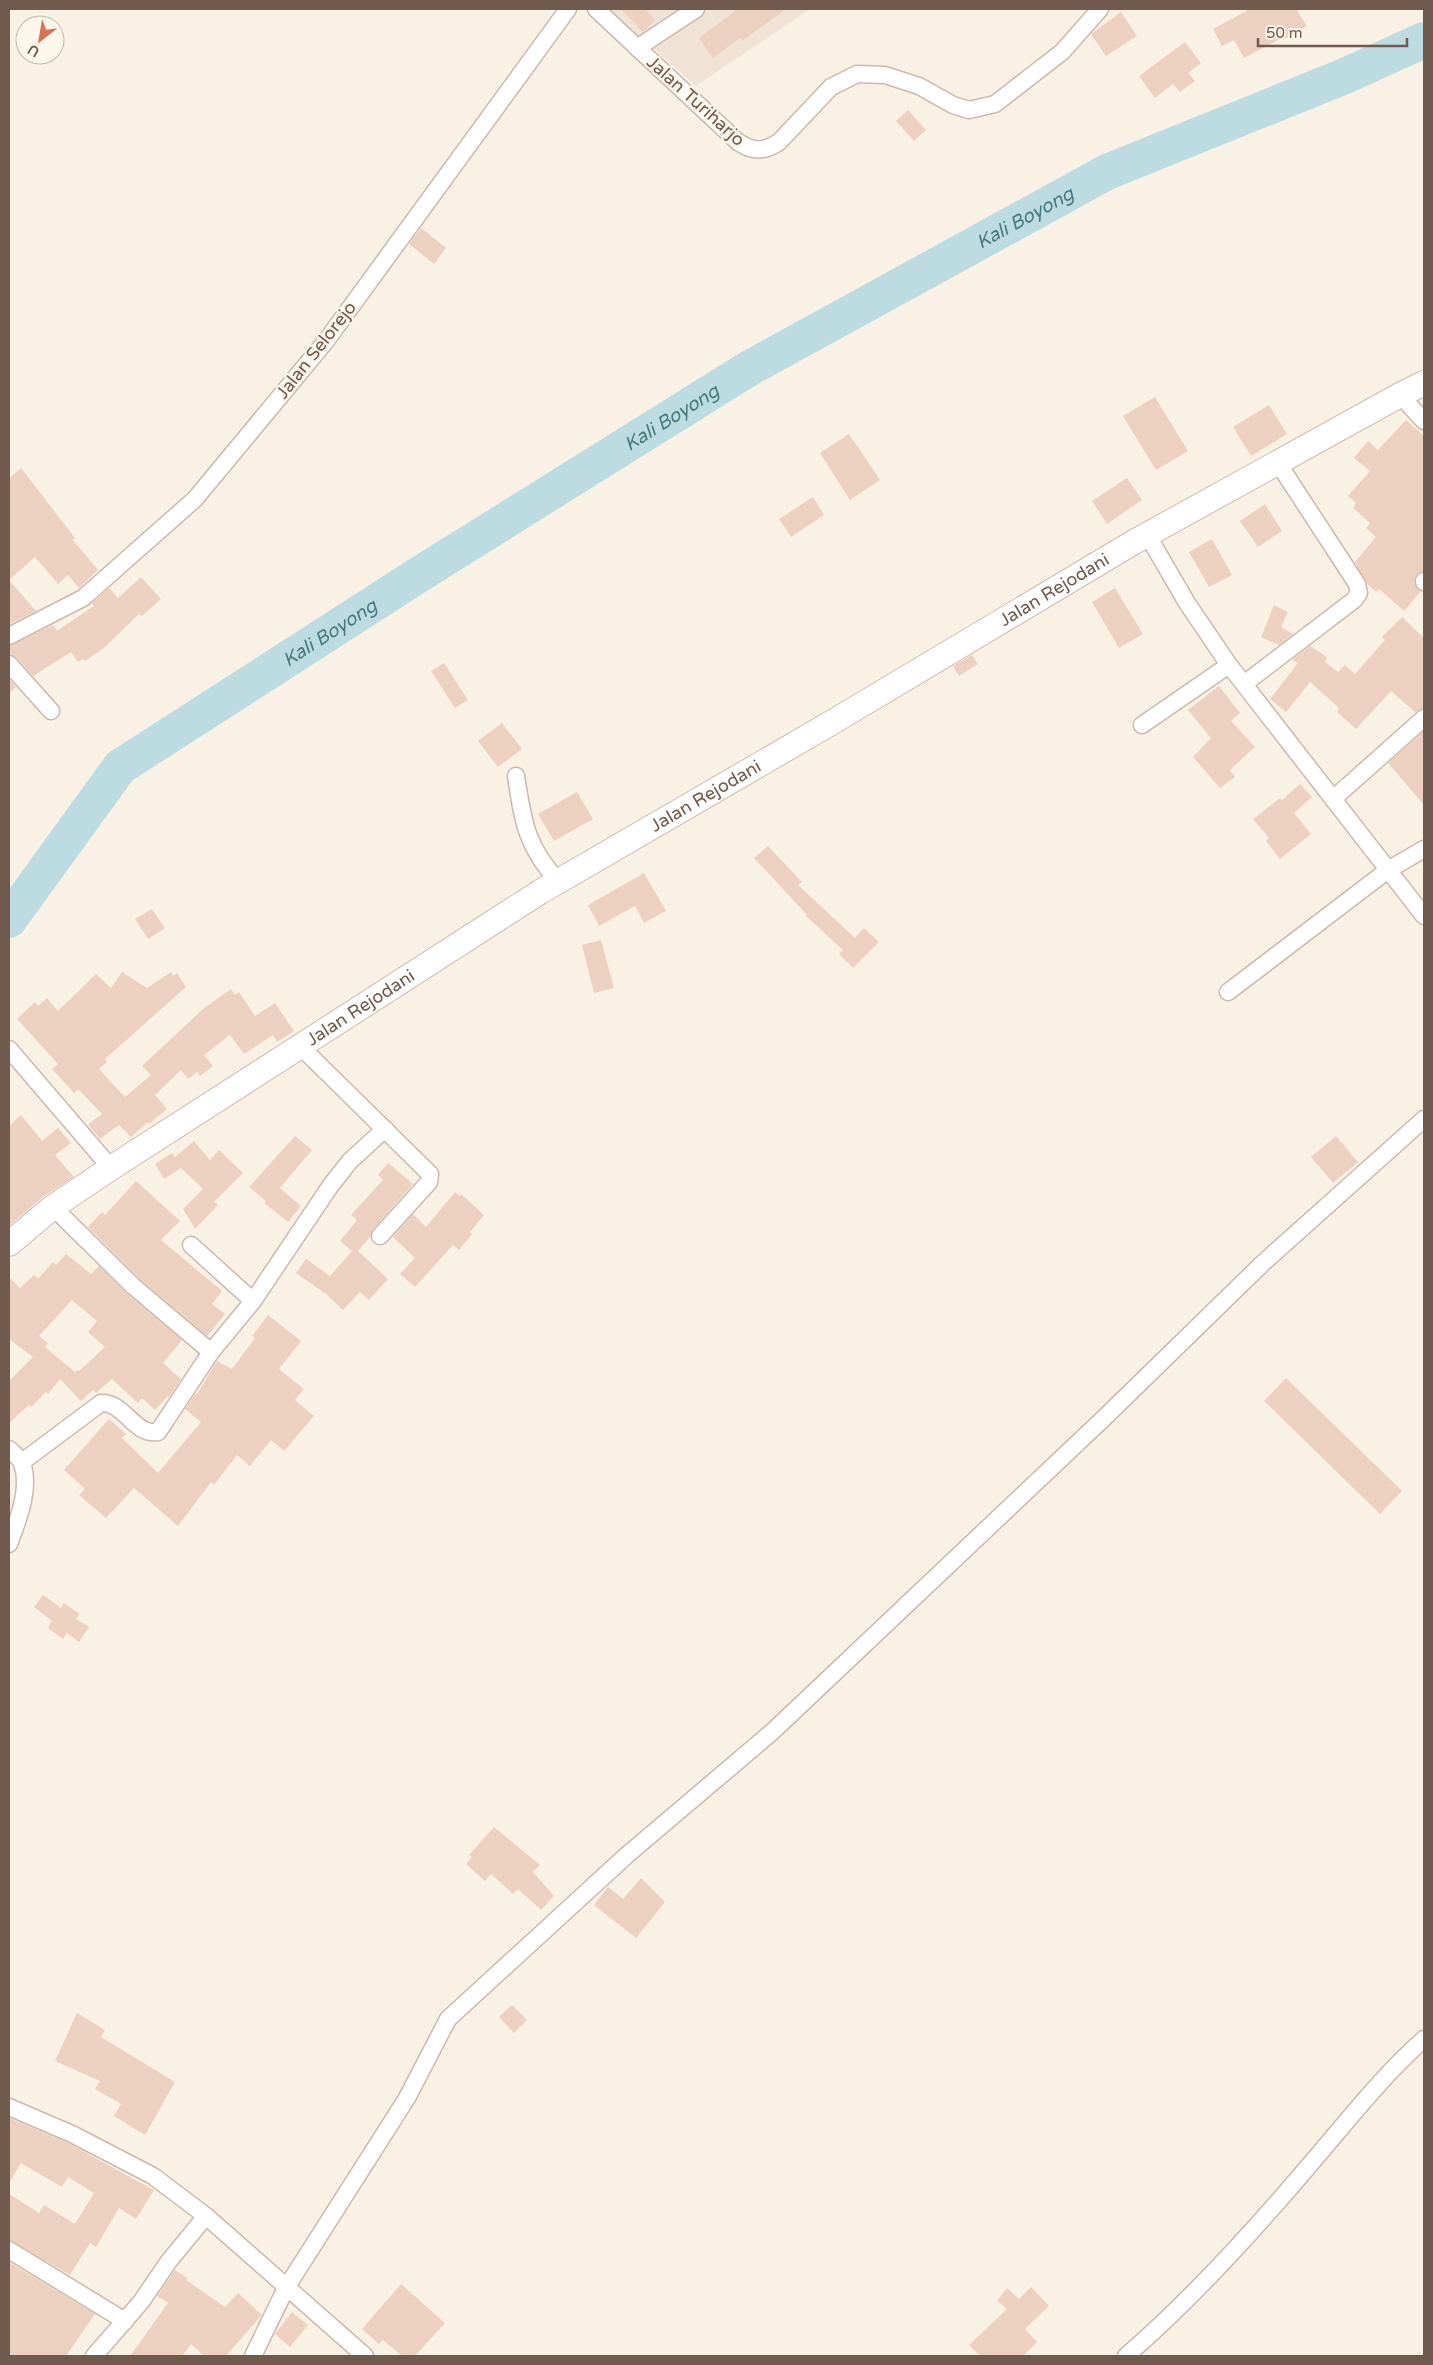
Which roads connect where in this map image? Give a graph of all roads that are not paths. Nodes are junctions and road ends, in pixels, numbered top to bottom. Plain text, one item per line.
1 (568, 9) edge
2 (596, 9) edge
3 (696, 9) edge
4 (1100, 9) edge
5 (638, 48) junction
6 (1424, 384) edge
7 (1400, 394) junction
8 (1424, 421) edge
9 (1278, 463) junction
10 (1148, 536) junction
11 (9, 636) edge
12 (9, 664) edge
13 (1229, 665) junction
14 (1244, 684) junction
15 (51, 711) dead end
16 (1424, 718) edge
17 (1142, 725) dead end
18 (516, 776) dead end
19 (1333, 799) junction
20 (1424, 849) edge
21 (1388, 870) junction
22 (550, 887) junction
23 (1424, 916) edge
24 (1228, 992) dead end
25 (301, 1047) junction
26 (9, 1049) edge
27 (1424, 1119) edge
28 (385, 1129) junction
29 (111, 1168) junction
30 (52, 1207) junction
31 (380, 1236) dead end
32 (10, 1240) edge
33 (191, 1245) dead end
34 (253, 1301) junction
35 (211, 1352) junction
36 (9, 1449) edge
37 (22, 1462) junction
38 (9, 1544) edge
39 (1424, 2039) edge
40 (9, 2107) edge
41 (206, 2216) junction
42 (9, 2250) edge
43 (286, 2288) junction
44 (125, 2321) junction
45 (94, 2356) edge
46 (253, 2356) edge
47 (365, 2356) edge
48 (1126, 2356) edge

1 - 11 street, Jalan Selorejo
2 - 5 street, Jalan Turiharjo
3 - 5 street
4 - 5 street, Jalan Turiharjo
6 - 7 main road, Jalan Rejodani
7 - 8 street
7 - 9 main road, Jalan Rejodani
9 - 10 main road, Jalan Rejodani
9 - 14 street
10 - 13 street
10 - 22 main road, Jalan Rejodani
12 - 15 street
13 - 14 street
13 - 17 street
14 - 19 street
16 - 19 street
18 - 22 street
19 - 21 street
20 - 21 street
21 - 23 street
21 - 24 street
22 - 25 main road, Jalan Rejodani
25 - 28 street
25 - 29 main road, Jalan Rejodani
26 - 29 street
27 - 43 street
28 - 31 street
28 - 34 street
29 - 30 main road, Jalan Rejodani
30 - 32 main road, Jalan Rejodani
30 - 35 street
33 - 34 street
34 - 35 street
35 - 37 street
36 - 37 street
37 - 38 street
39 - 48 street
40 - 41 street
41 - 43 street
41 - 44 street
42 - 44 street
43 - 46 street
43 - 47 street
44 - 45 street

